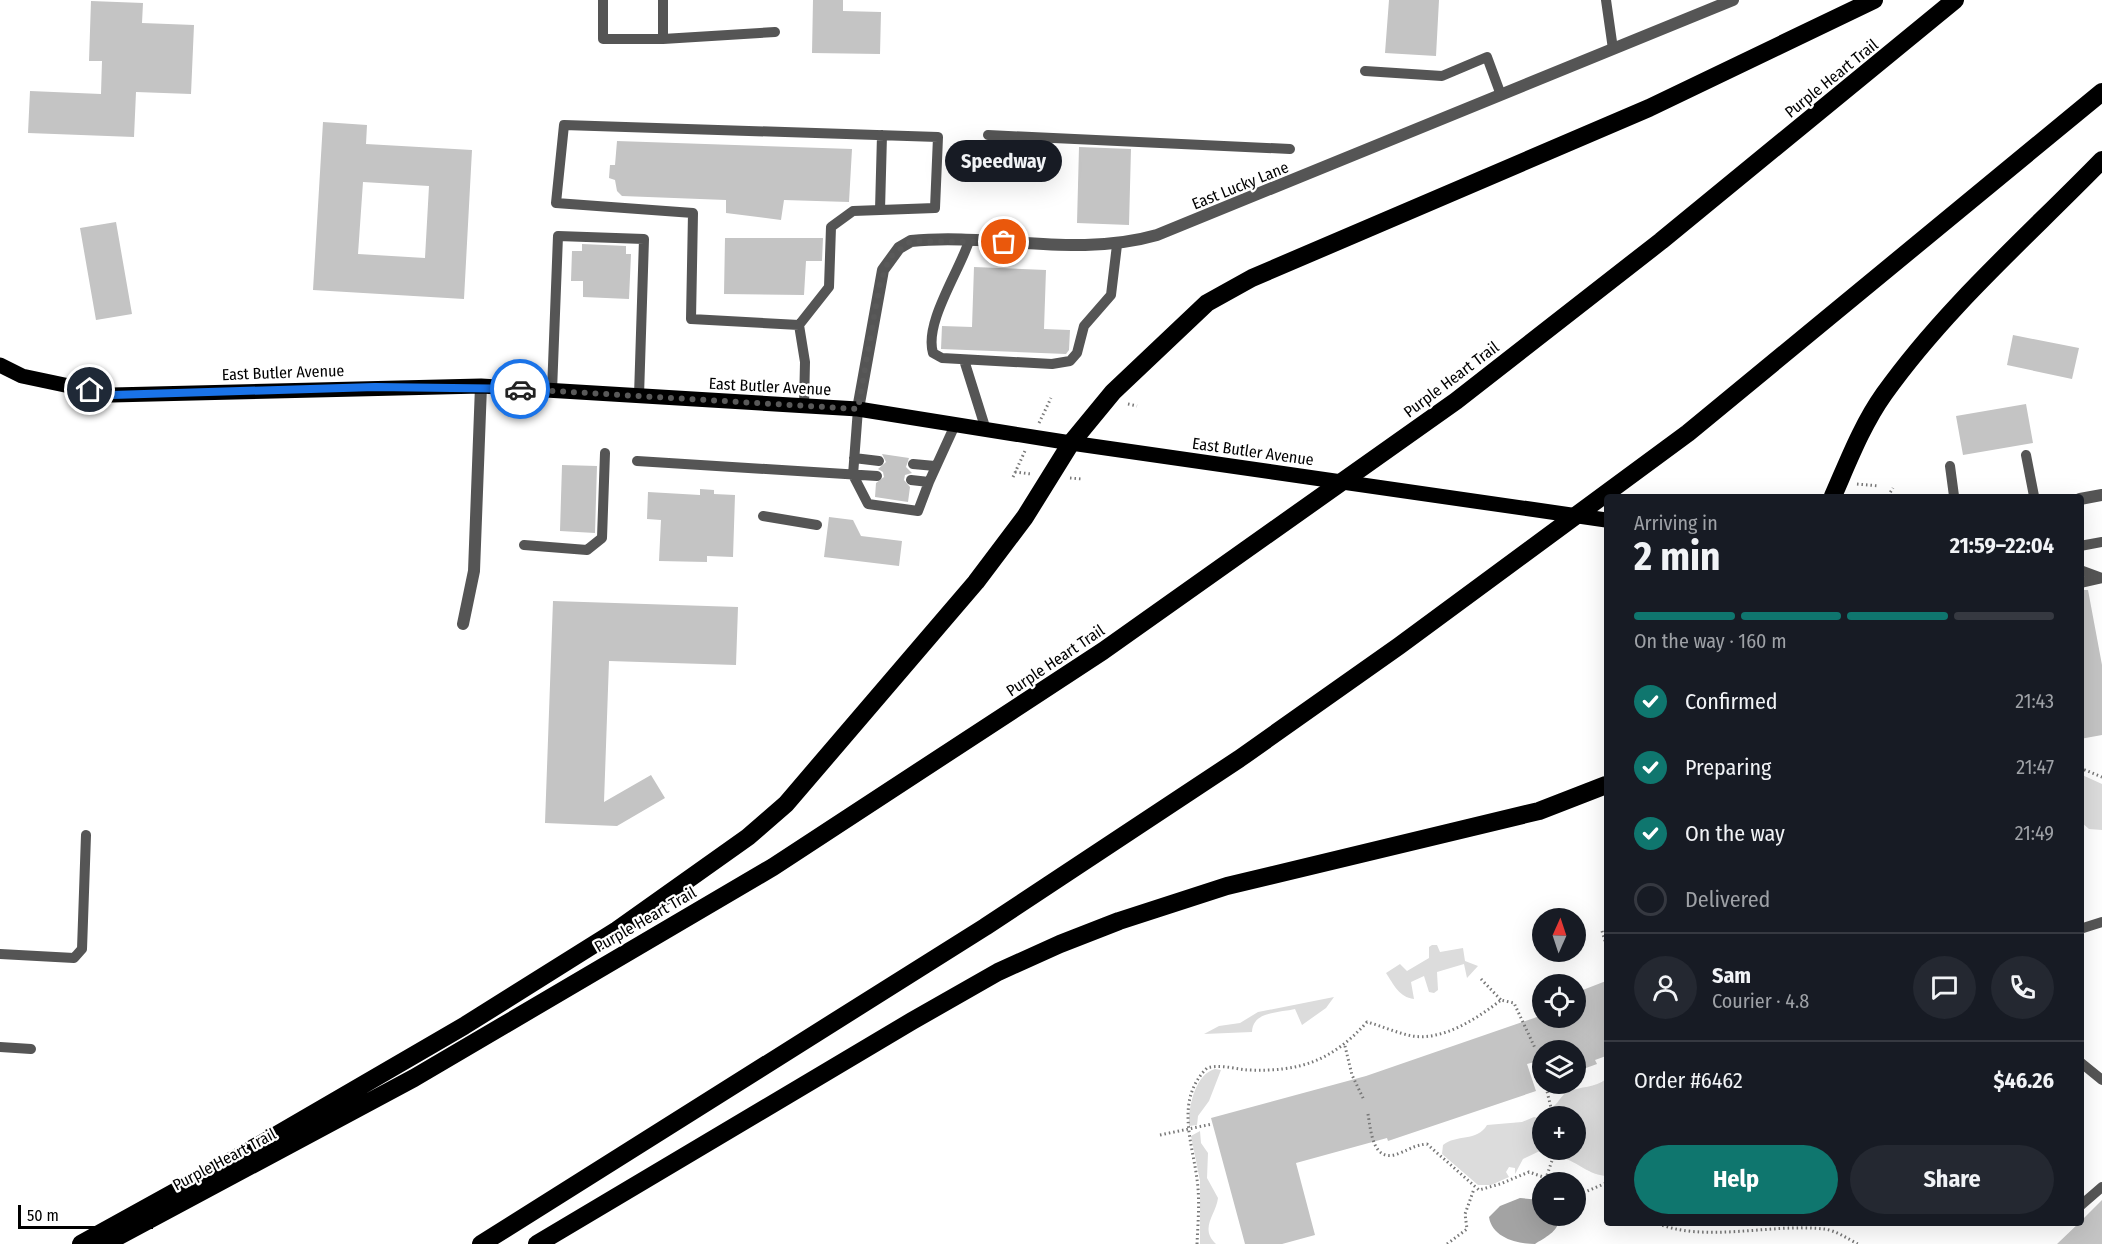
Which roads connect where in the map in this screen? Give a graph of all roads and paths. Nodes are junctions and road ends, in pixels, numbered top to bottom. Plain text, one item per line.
1 (603, 0) edge
2 (663, 0) edge
3 (1606, 0) edge
4 (1733, 0) edge
5 (1874, 0) edge
6 (1955, 0) edge
7 (775, 32) dead end
8 (663, 39) junction
9 (1613, 49) junction
10 (1365, 71) dead end
11 (2102, 92) edge
12 (1501, 95) junction
13 (882, 135) junction
14 (988, 135) dead end
15 (1290, 149) dead end
16 (2102, 160) edge
17 (880, 210) junction
18 (969, 241) junction
19 (1117, 245) junction
20 (799, 325) junction
21 (964, 360) junction
22 (0, 365) edge
23 (481, 386) junction
24 (552, 391) junction
25 (639, 396) junction
26 (804, 406) junction
27 (858, 409) junction
28 (955, 425) junction
29 (986, 430) junction
30 (1071, 443) junction
31 (605, 453) dead end
32 (2026, 455) dead end
33 (854, 458) junction
34 (879, 460) dead end
35 (637, 461) dead end
36 (913, 464) dead end
37 (935, 466) junction
38 (1950, 466) dead end
39 (853, 475) junction
40 (877, 476) dead end
41 (911, 480) dead end
42 (929, 482) junction
43 (1893, 488) dead end
44 (1606, 494) edge
45 (1834, 494) edge
46 (1889, 494) edge
47 (1954, 494) edge
48 (2034, 494) edge
49 (2102, 495) edge
50 (1604, 496) edge
51 (2084, 498) edge
52 (763, 516) dead end
53 (1604, 520) edge
54 (817, 525) dead end
55 (2102, 542) edge
56 (524, 545) dead end
57 (2084, 545) edge
58 (2084, 571) edge
59 (2102, 578) edge
60 (2084, 582) edge
61 (463, 624) dead end
62 (2084, 770) edge
63 (2102, 777) edge
64 (1604, 786) edge
65 (86, 835) dead end
66 (2102, 922) edge
67 (2084, 928) edge
68 (1602, 931) dead end
69 (1604, 938) edge
70 (0, 954) edge
71 (1481, 979) dead end
72 (1502, 1001) junction
73 (1532, 1042) edge
74 (1345, 1045) junction
75 (0, 1047) edge
76 (31, 1049) dead end
77 (2084, 1065) edge
78 (2102, 1080) edge
79 (1364, 1100) dead end
80 (1368, 1114) dead end
81 (1212, 1124) dead end
82 (1187, 1131) junction
83 (1160, 1135) dead end
84 (1532, 1173) edge
85 (1604, 1184) edge
86 (2102, 1186) edge
87 (1474, 1188) junction
88 (1586, 1192) edge
89 (2084, 1202) edge
90 (1660, 1226) edge
91 (1815, 1229) joint
92 (1673, 1234) dead end
93 (1692, 1237) dead end
94 (81, 1244) edge
95 (104, 1244) edge
96 (481, 1244) edge
97 (537, 1244) edge
98 (1197, 1244) edge
99 (1447, 1244) edge
100 (1858, 1244) edge

1 - 8 lane
2 - 8 lane
3 - 9 lane
4 - 9 street, East Lucky Lane
5 - 30 highway
6 - 95 highway, Purple Heart Trail
7 - 8 lane
9 - 12 street, East Lucky Lane
10 - 12 lane
11 - 44 highway
12 - 19 street, East Lucky Lane
13 - 17 lane
13 - 17 lane
13 - 20 lane
14 - 15 lane
16 - 45 highway
17 - 20 lane
18 - 19 street, East Lucky Lane
18 - 21 lane
18 - 27 street, East Lucky Lane
19 - 21 lane
20 - 26 lane
21 - 29 lane
22 - 23 main road, East Butler Avenue
23 - 24 main road, East Butler Avenue
23 - 61 street
24 - 25 main road, East Butler Avenue
24 - 25 lane
25 - 26 main road, East Butler Avenue
26 - 27 main road, East Butler Avenue
27 - 28 main road, East Butler Avenue
27 - 33 lane
28 - 29 main road, East Butler Avenue
28 - 37 lane
29 - 30 main road, East Butler Avenue
30 - 53 main road, East Butler Avenue
30 - 94 highway
31 - 56 lane
32 - 48 lane
33 - 34 lane
33 - 39 lane
35 - 39 lane
36 - 37 lane
37 - 42 lane
38 - 47 lane
39 - 40 lane
39 - 42 lane
41 - 42 lane
43 - 46 path
49 - 51 street
50 - 96 highway
52 - 54 lane
55 - 57 lane
58 - 59 lane
59 - 60 lane
62 - 63 path
64 - 97 highway
65 - 70 lane
66 - 67 lane
68 - 69 path
71 - 72 path
72 - 73 path
72 - 74 path
74 - 79 path
74 - 82 path
75 - 76 lane
77 - 78 lane
80 - 87 path
81 - 82 path
82 - 83 path
82 - 98 path
84 - 87 path
85 - 88 path
86 - 89 lane
87 - 99 path
90 - 92 path
91 - 93 path
91 - 100 path

